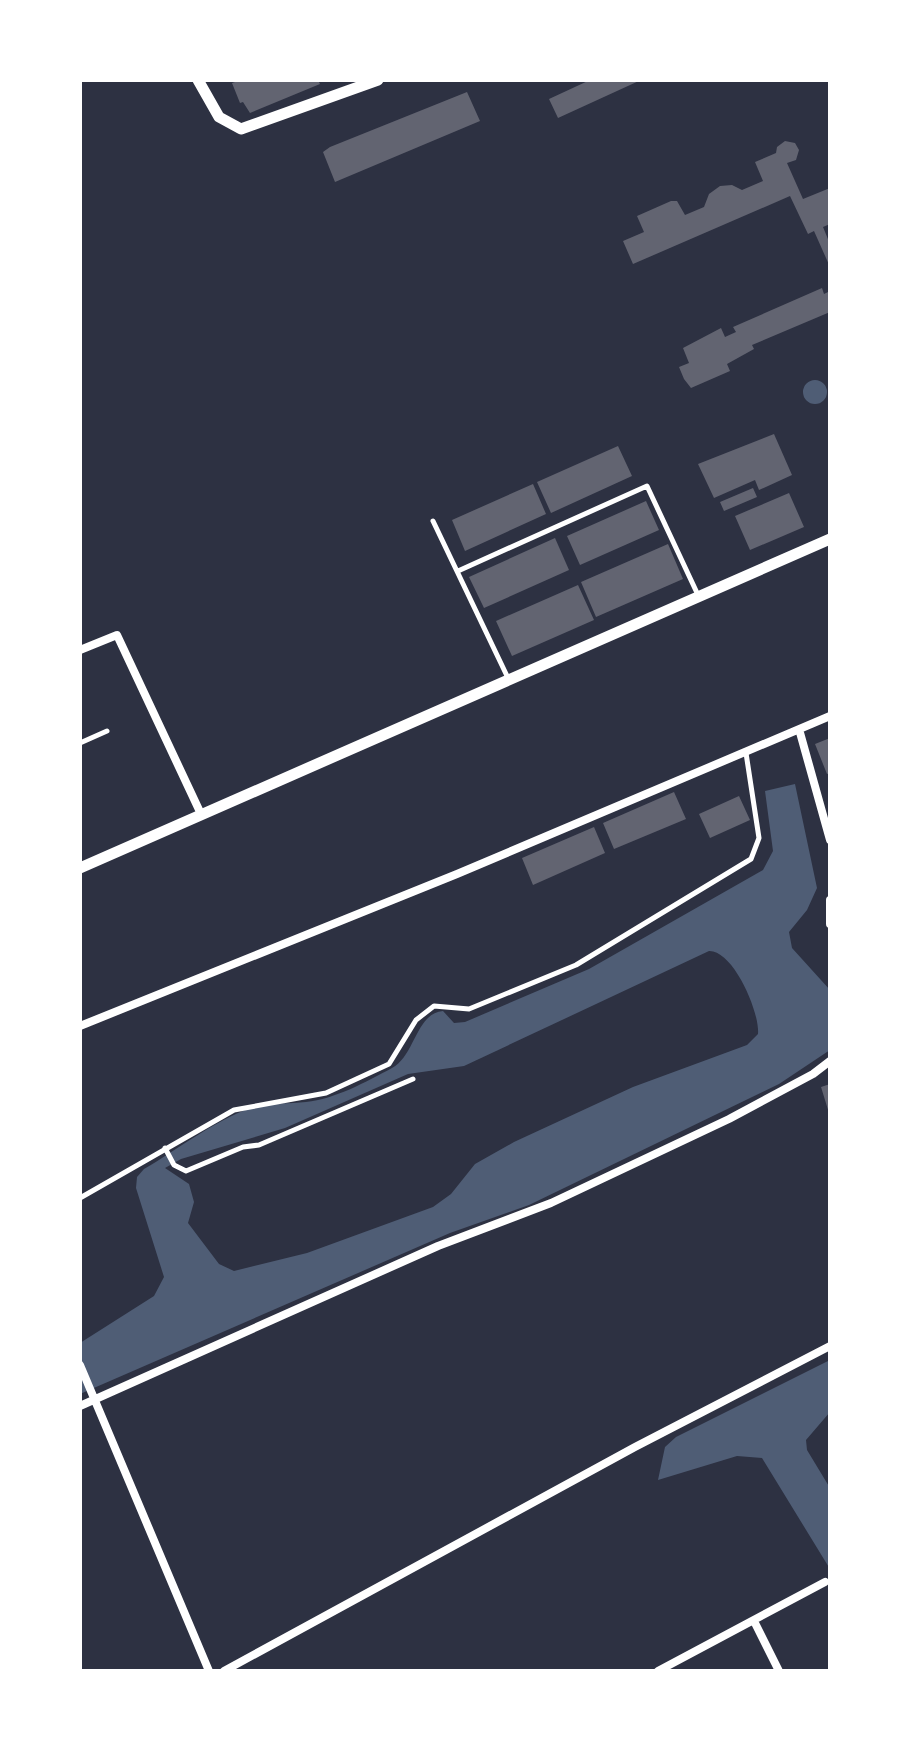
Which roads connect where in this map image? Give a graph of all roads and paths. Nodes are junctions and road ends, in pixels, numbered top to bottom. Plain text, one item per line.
1 (198, 80) edge
2 (378, 80) edge
3 (433, 521) dead end
4 (830, 539) edge
5 (458, 571) junction
6 (699, 596) junction
7 (80, 650) edge
8 (508, 679) junction
9 (830, 716) edge
10 (799, 729) junction
11 (107, 731) dead end
12 (80, 743) edge
13 (746, 752) junction
14 (201, 814) junction
15 (830, 840) edge
16 (80, 868) edge
17 (830, 900) edge
18 (830, 924) edge
19 (80, 1026) edge
20 (830, 1061) edge
21 (413, 1079) dead end
22 (166, 1151) junction
23 (80, 1198) edge
24 (830, 1346) edge
25 (80, 1365) edge
26 (92, 1396) junction
27 (80, 1406) edge
28 (825, 1582) dead end
29 (754, 1621) junction
30 (209, 1671) edge
31 (224, 1671) edge
32 (658, 1671) edge
33 (779, 1671) edge

1 - 2 street
3 - 5 lane
4 - 6 street
5 - 6 lane
5 - 8 lane
6 - 8 street
7 - 14 street
8 - 14 street
9 - 10 street
10 - 13 street
10 - 15 street
11 - 12 lane
13 - 19 street
13 - 22 lane
14 - 16 street
17 - 18 street
20 - 26 street
21 - 22 lane
22 - 23 lane
24 - 31 street
25 - 26 street
26 - 27 street
26 - 30 street
28 - 29 street
29 - 32 street
29 - 33 street

